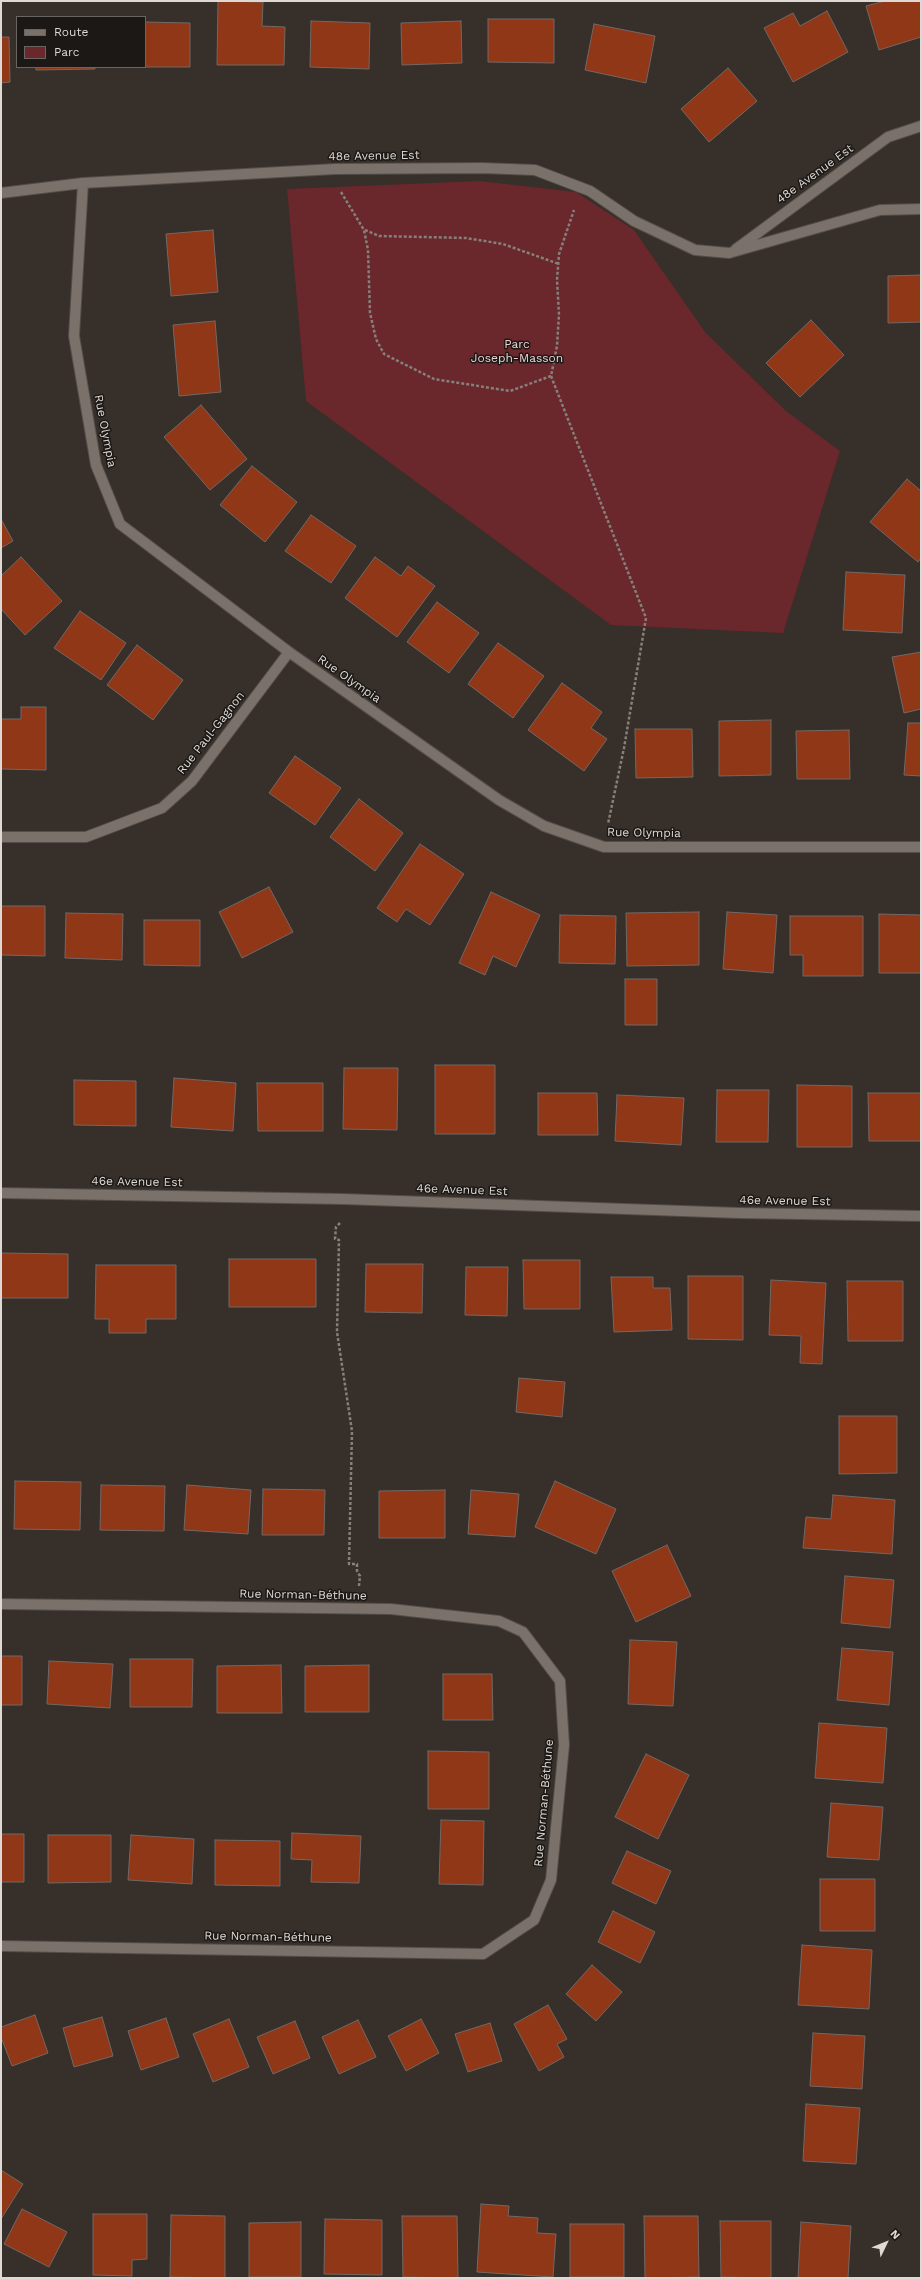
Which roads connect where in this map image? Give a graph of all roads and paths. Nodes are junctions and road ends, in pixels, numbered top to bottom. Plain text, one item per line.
1 (921, 126) edge
2 (335, 169) junction
3 (83, 182) junction
4 (576, 186) junction
5 (1, 193) edge
6 (921, 209) edge
7 (364, 230) junction
8 (729, 253) junction
9 (558, 264) junction
10 (551, 376) junction
11 (289, 652) junction
12 (1, 837) edge
13 (604, 847) junction
14 (921, 847) edge
15 (1, 1193) edge
16 (921, 1216) edge
17 (343, 1219) dead end
18 (359, 1587) dead end
19 (1, 1604) edge
20 (1, 1946) edge

1 - 8 street, 48e Avenue Est
2 - 3 street, 48e Avenue Est
2 - 4 street, 48e Avenue Est
2 - 7 path
3 - 5 street, 48e Avenue Est
3 - 11 street, Rue Olympia
4 - 8 street, 48e Avenue Est
4 - 9 path
6 - 8 street, 48e Avenue Est
7 - 9 path
7 - 10 path
9 - 10 path
10 - 13 path
11 - 12 street, Rue Paul-Gagnon
11 - 13 street, Rue Olympia
13 - 14 street, Rue Olympia
15 - 16 street, 46e Avenue Est
17 - 18 path
19 - 20 street, Rue Norman-Béthune

